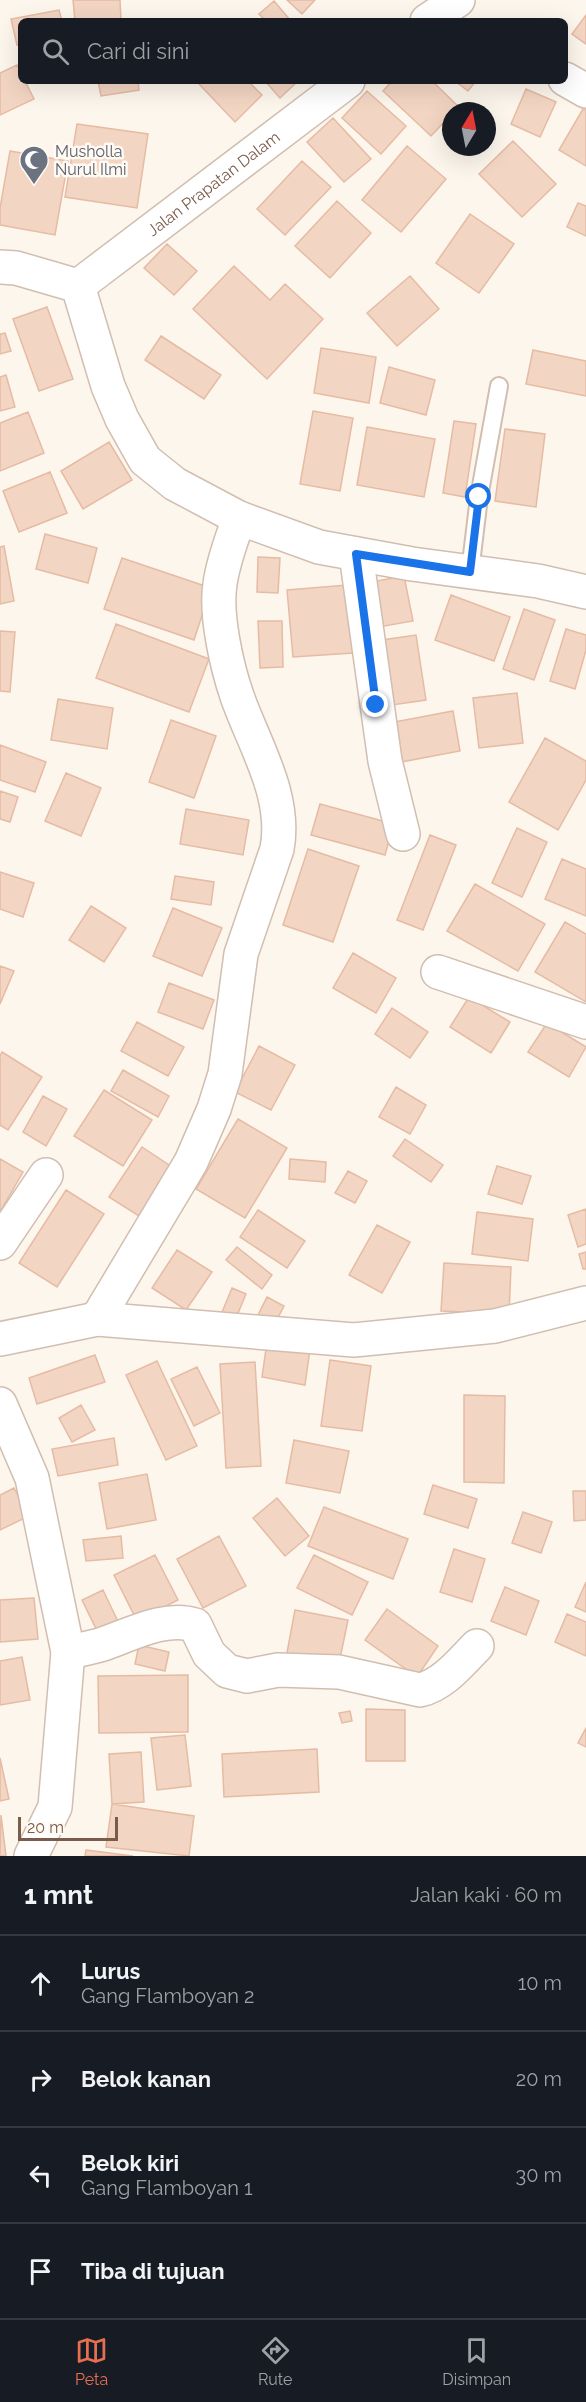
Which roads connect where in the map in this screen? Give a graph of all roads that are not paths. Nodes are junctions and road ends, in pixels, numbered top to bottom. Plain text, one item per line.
1 (568, 81) edge
2 (344, 84) edge
3 (586, 92) edge
4 (0, 267) edge
5 (78, 286) junction
6 (499, 386) dead end
7 (239, 518) junction
8 (356, 554) junction
9 (470, 572) junction
10 (586, 592) edge
11 (403, 834) dead end
12 (438, 972) dead end
13 (586, 1022) edge
14 (46, 1175) dead end
15 (0, 1243) edge
16 (586, 1303) edge
17 (97, 1318) junction
18 (0, 1339) edge
19 (0, 1404) edge
20 (477, 1646) dead end
21 (68, 1652) junction
22 (31, 1856) edge

1 - 3 street
2 - 5 street, Jalan Prapatan Dalam
4 - 5 street
5 - 7 street
6 - 9 lane
7 - 8 street
7 - 17 street
8 - 9 street
8 - 11 street
9 - 10 street
12 - 13 street
14 - 15 street
16 - 17 street
17 - 18 street
19 - 21 street
20 - 21 street
21 - 22 street

